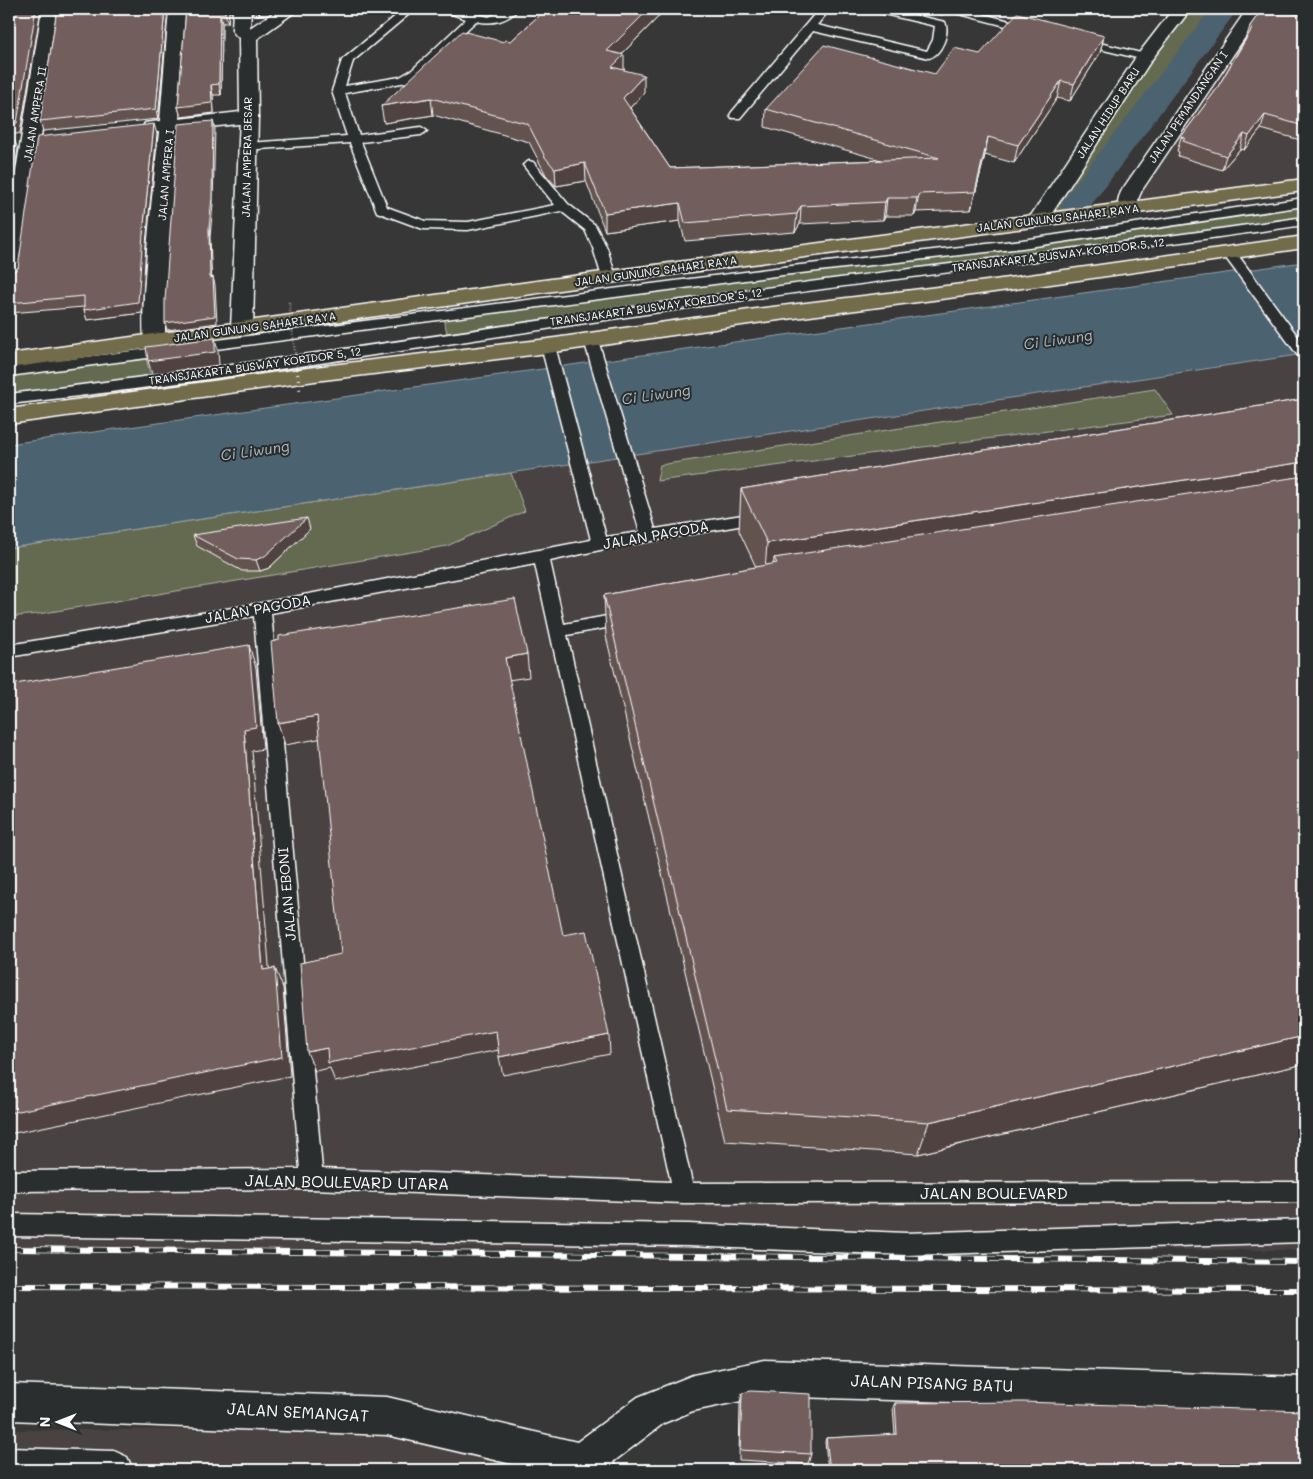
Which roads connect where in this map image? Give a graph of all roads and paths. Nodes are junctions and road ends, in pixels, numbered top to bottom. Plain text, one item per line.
1 (51, 9) edge
2 (178, 9) edge
3 (242, 9) edge
4 (290, 9) edge
5 (410, 9) edge
6 (448, 9) edge
7 (513, 9) edge
8 (825, 9) edge
9 (875, 9) edge
10 (943, 9) edge
11 (1182, 9) edge
12 (1259, 12) edge
13 (468, 13) edge
14 (941, 24) junction
15 (810, 27) junction
16 (1040, 32) edge
17 (248, 37) junction
18 (1067, 38) edge
19 (1145, 57) junction
20 (338, 91) junction
21 (736, 115) dead end
22 (249, 117) junction
23 (170, 125) junction
24 (132, 129) edge
25 (421, 130) dead end
26 (40, 139) junction
27 (354, 139) junction
28 (9, 142) edge
29 (248, 147) junction
30 (529, 165) dead end
31 (1304, 185) edge
32 (1304, 202) edge
33 (563, 207) junction
34 (1129, 208) junction
35 (1038, 220) junction
36 (1304, 221) edge
37 (1304, 242) edge
38 (1236, 262) junction
39 (609, 277) junction
40 (9, 278) edge
41 (289, 302) dead end
42 (242, 329) junction
43 (154, 341) junction
44 (594, 349) junction
45 (1304, 354) edge
46 (551, 355) junction
47 (9, 361) edge
48 (9, 372) edge
49 (300, 391) dead end
50 (9, 399) edge
51 (9, 417) edge
52 (775, 515) edge
53 (649, 536) junction
54 (600, 544) junction
55 (541, 557) junction
56 (262, 609) junction
57 (641, 616) edge
58 (557, 631) junction
59 (9, 650) edge
60 (312, 1179) junction
61 (9, 1181) edge
62 (684, 1193) junction
63 (1298, 1194) edge
64 (9, 1225) edge
65 (1304, 1231) edge
66 (1304, 1395) edge
67 (9, 1402) edge
68 (590, 1466) edge
69 (9, 1467) edge
70 (114, 1470) edge

1 - 26 street, JALAN AMPERA II
2 - 23 street, JALAN AMPERA I
3 - 17 street, JALAN AMPERA BESAR
4 - 17 street
5 - 20 lane
6 - 13 lane
7 - 13 lane
8 - 15 lane
9 - 14 lane
10 - 14 lane
10 - 16 lane
11 - 19 street, JALAN HIDUP BARU
12 - 34 street, JALAN PEMANDANGAN I
13 - 20 lane
14 - 15 lane
15 - 21 lane
17 - 22 street, JALAN AMPERA BESAR
18 - 19 lane
19 - 35 street, JALAN HIDUP BARU
20 - 27 lane
22 - 23 street
22 - 29 street, JALAN AMPERA BESAR
23 - 24 street
23 - 43 street, JALAN AMPERA I
25 - 27 lane
26 - 28 street
26 - 40 street, JALAN AMPERA II
27 - 29 lane
27 - 33 lane
29 - 42 street, JALAN AMPERA BESAR
30 - 33 lane
31 - 34 main road, JALAN GUNUNG SAHARI RAYA
32 - 48 lane, TRANSJAKARTA BUSWAY KORIDOR 5, 12
33 - 39 lane
34 - 35 main road, JALAN GUNUNG SAHARI RAYA
35 - 39 main road, JALAN GUNUNG SAHARI RAYA
36 - 50 lane, TRANSJAKARTA BUSWAY KORIDOR 5, 12
37 - 38 main road
38 - 44 main road
38 - 45 lane
39 - 42 main road, JALAN GUNUNG SAHARI RAYA
41 - 49 path, bridge
42 - 43 main road, JALAN GUNUNG SAHARI RAYA
43 - 47 main road, JALAN GUNUNG SAHARI RAYA
44 - 46 main road
44 - 53 lane
46 - 51 main road
46 - 54 lane
52 - 53 lane, JALAN PAGODA
53 - 54 lane, JALAN PAGODA
54 - 55 lane, JALAN PAGODA
55 - 56 lane, JALAN PAGODA
55 - 58 lane
56 - 59 lane, JALAN PAGODA
56 - 60 lane, JALAN EBONI
57 - 58 lane
58 - 62 lane
60 - 61 lane, JALAN BOULEVARD UTARA
60 - 62 lane, JALAN BOULEVARD UTARA
62 - 63 lane, JALAN BOULEVARD
64 - 65 lane
66 - 68 street, JALAN PISANG BATU
67 - 68 street, JALAN SEMANGAT
69 - 70 street

